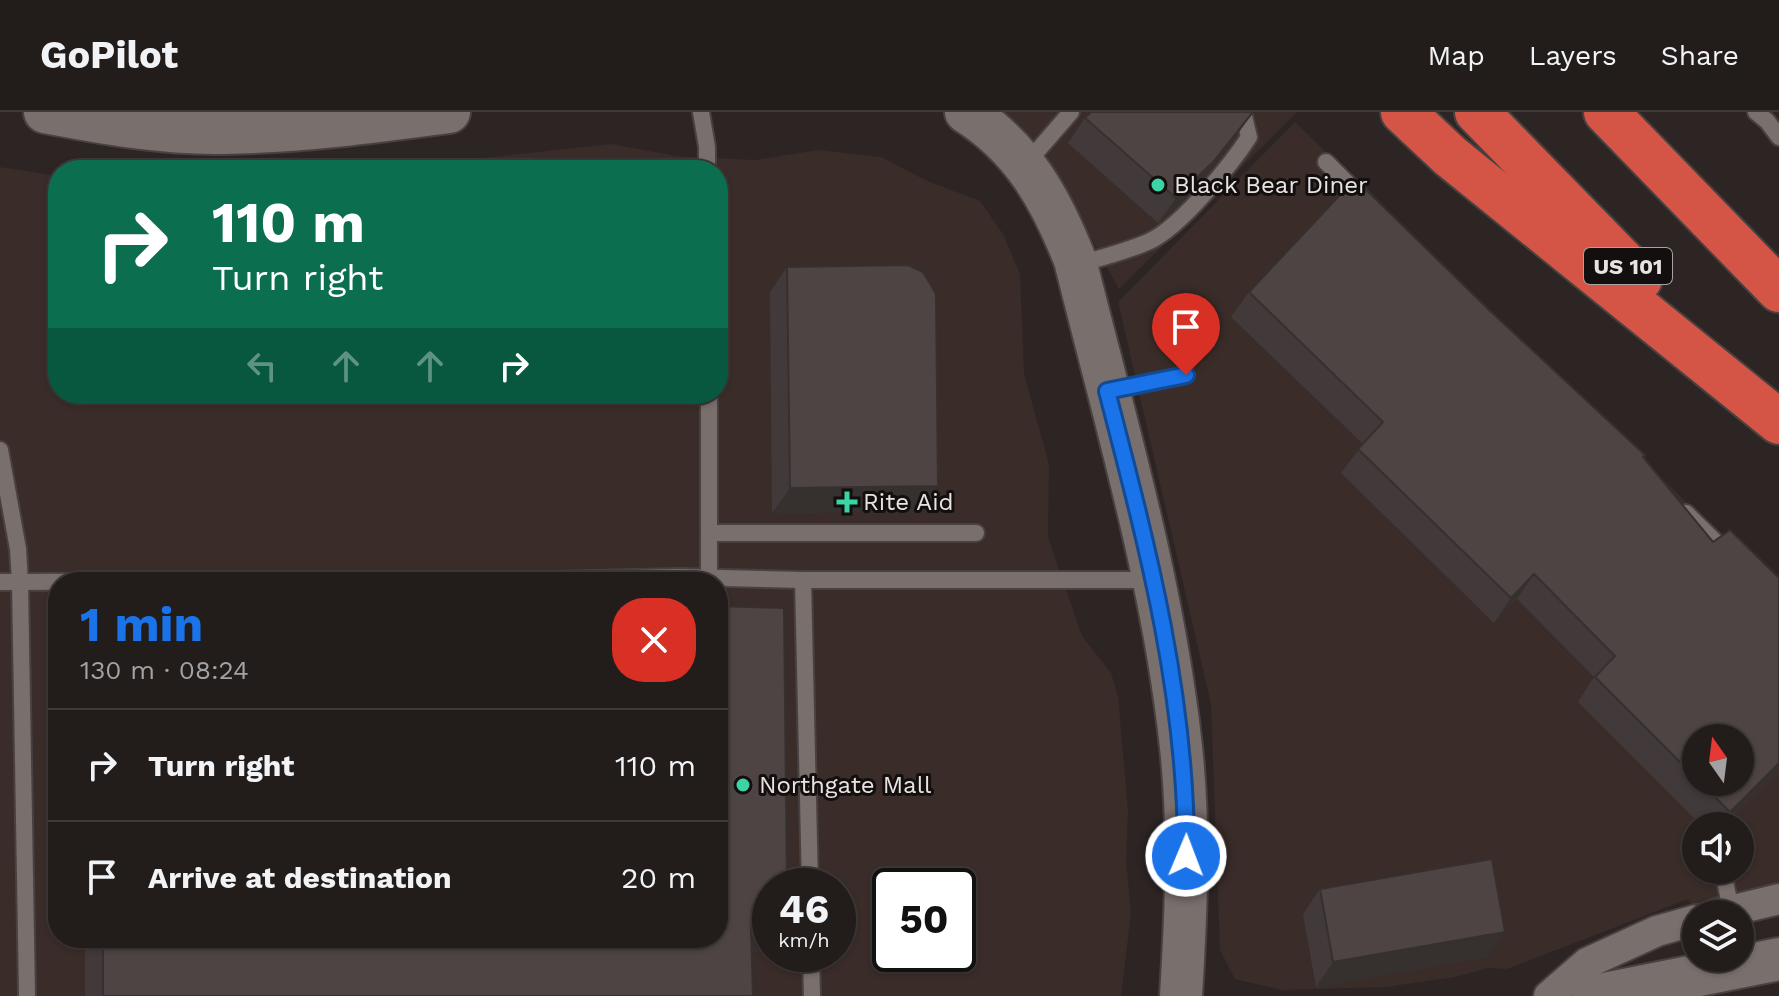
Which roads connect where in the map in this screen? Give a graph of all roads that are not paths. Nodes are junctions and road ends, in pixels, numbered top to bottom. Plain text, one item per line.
1 (45, 112) edge
2 (449, 112) edge
3 (701, 112) edge
4 (1071, 112) edge
5 (1243, 112) edge
6 (1403, 112) edge
7 (1477, 112) edge
8 (1606, 112) edge
9 (1756, 112) edge
10 (983, 116) edge
11 (373, 117) edge
12 (130, 119) edge
13 (1779, 137) edge
14 (707, 160) edge
15 (1326, 162) dead end
16 (1026, 164) junction
17 (1382, 217) edge
18 (1077, 265) junction
19 (1779, 290) edge
20 (1186, 375) dead end
21 (1107, 391) junction
22 (709, 404) edge
23 (1779, 421) edge
24 (0, 450) edge
25 (1677, 504) edge
26 (709, 533) junction
27 (976, 533) dead end
28 (1745, 571) edge
29 (709, 572) edge
30 (728, 578) edge
31 (803, 580) junction
32 (1156, 580) junction
33 (0, 582) edge
34 (20, 582) junction
35 (48, 582) edge
36 (810, 868) edge
37 (1779, 899) edge
38 (1754, 905) edge
39 (1682, 924) edge
40 (1779, 959) edge
41 (811, 972) edge
42 (27, 996) edge
43 (812, 996) edge
44 (1181, 996) edge
45 (1549, 996) edge
46 (1594, 996) edge

1 - 12 main road
2 - 11 main road
3 - 14 lane
4 - 16 lane
5 - 18 lane
6 - 23 highway
7 - 23 highway, US 101
8 - 19 highway
9 - 13 lane
10 - 16 main road
11 - 12 main road
15 - 17 lane
16 - 18 main road
18 - 21 main road
20 - 21 lane
21 - 32 main road
22 - 26 lane
24 - 34 lane
25 - 28 lane
26 - 27 lane
26 - 29 lane
30 - 31 lane
31 - 32 lane
31 - 36 lane
32 - 44 main road
33 - 34 lane
34 - 35 lane
34 - 42 lane
37 - 38 street
39 - 45 street
40 - 46 main road
41 - 43 lane

